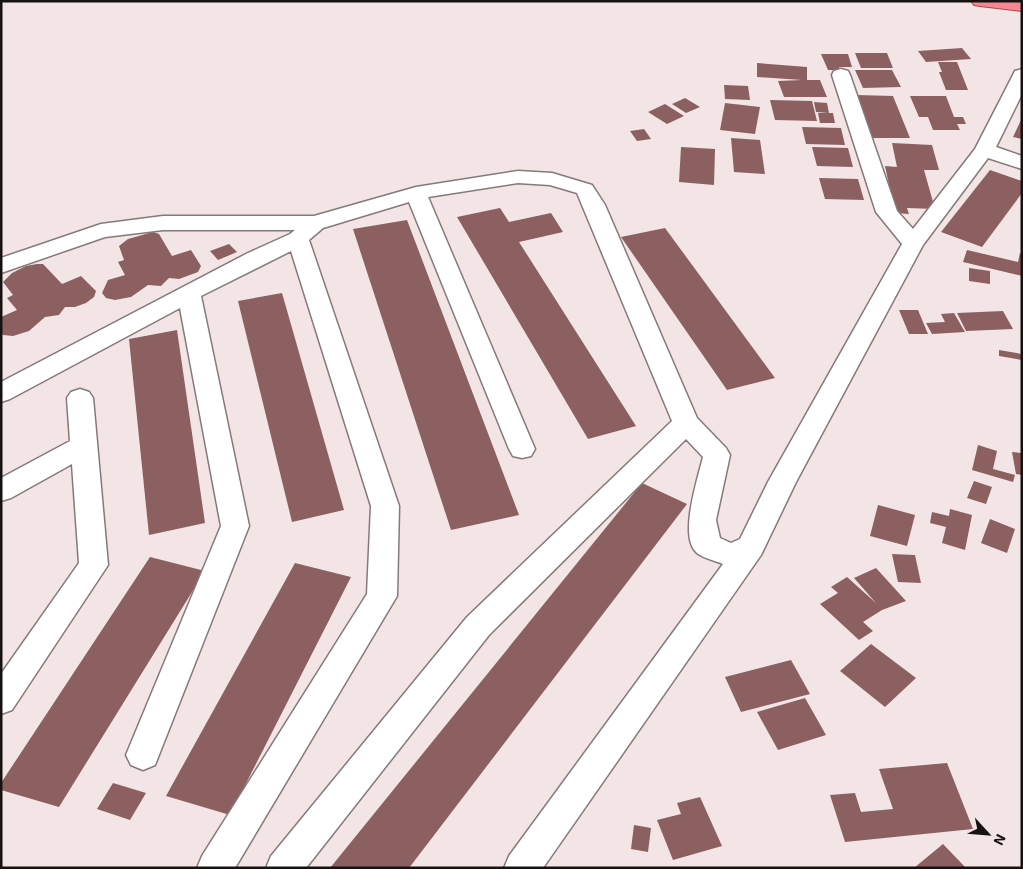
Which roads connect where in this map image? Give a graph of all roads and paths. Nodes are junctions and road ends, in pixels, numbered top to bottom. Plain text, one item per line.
1 (980, 1) edge
2 (1022, 6) edge
3 (841, 75) dead end
4 (1022, 75) edge
5 (984, 150) junction
6 (1022, 163) edge
7 (416, 193) junction
8 (307, 231) junction
9 (913, 244) junction
10 (1, 266) edge
11 (189, 293) junction
12 (1, 393) edge
13 (80, 398) dead end
14 (686, 423) junction
15 (84, 445) junction
16 (522, 449) dead end
17 (1, 491) edge
18 (751, 547) junction
19 (1, 700) edge
20 (143, 755) dead end
21 (215, 868) edge
22 (284, 868) edge
23 (522, 868) edge

1 - 2 highway
3 - 9 street
4 - 5 street
5 - 6 street
5 - 9 street
7 - 8 street
7 - 14 street
7 - 16 street
8 - 10 street
8 - 11 street
8 - 21 street
9 - 18 street
11 - 12 street
11 - 20 street
13 - 15 street
14 - 18 street
14 - 22 street
15 - 17 street
15 - 19 street
18 - 23 street

